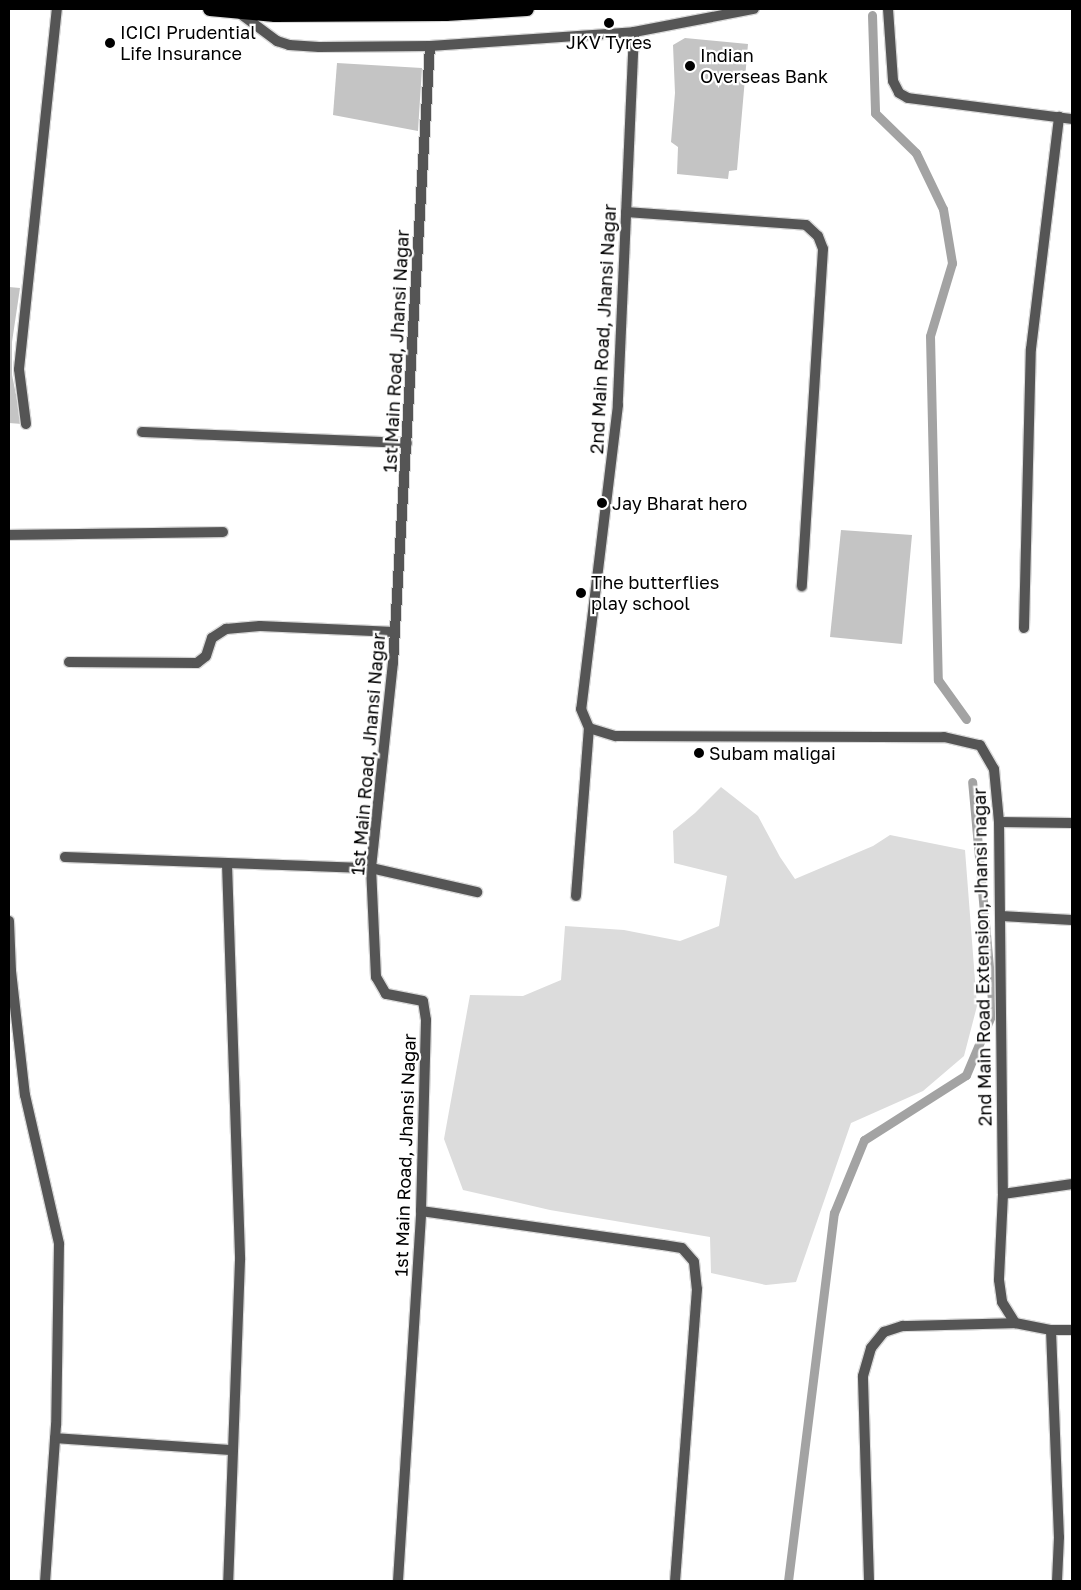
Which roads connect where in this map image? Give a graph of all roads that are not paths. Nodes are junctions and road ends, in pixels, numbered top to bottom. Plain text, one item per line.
1 (58, 9) edge
2 (210, 9) edge
3 (526, 9) edge
4 (754, 9) edge
5 (888, 9) edge
6 (238, 12) junction
7 (634, 32) junction
8 (430, 46) junction
9 (1059, 117) junction
10 (1072, 119) edge
11 (626, 212) junction
12 (26, 424) dead end
13 (142, 432) dead end
14 (407, 443) junction
15 (223, 532) dead end
16 (9, 535) edge
17 (802, 586) dead end
18 (1024, 628) dead end
19 (395, 632) junction
20 (69, 662) dead end
21 (589, 728) junction
22 (999, 822) junction
23 (1072, 823) edge
24 (65, 857) dead end
25 (227, 864) junction
26 (372, 868) junction
27 (477, 892) dead end
28 (576, 896) dead end
29 (1001, 916) junction
30 (9, 920) edge
31 (1072, 920) edge
32 (1072, 1184) edge
33 (1003, 1194) junction
34 (420, 1211) junction
35 (1015, 1323) junction
36 (1052, 1330) junction
37 (1072, 1330) edge
38 (55, 1438) junction
39 (233, 1450) junction
40 (45, 1581) edge
41 (228, 1581) edge
42 (398, 1581) edge
43 (675, 1581) edge
44 (869, 1581) edge
45 (1057, 1581) edge

1 - 12 street
2 - 6 highway
3 - 6 highway
4 - 7 street
5 - 9 street
6 - 8 street
7 - 8 street
7 - 11 street, 2nd Main Road, Jhansi Nagar
8 - 14 street, 1st Main Road, Jhansi Nagar
9 - 10 street
9 - 18 street
11 - 17 street
11 - 21 street, 2nd Main Road, Jhansi Nagar
13 - 14 street
14 - 19 street, 1st Main Road, Jhansi Nagar
15 - 16 street
19 - 20 street
19 - 26 street, 1st Main Road, Jhansi Nagar
21 - 22 street, 2nd Main Road Extension, Jhansi nagar
21 - 28 street, 2nd Main Road, Jhansi Nagar
22 - 23 street
22 - 29 street, 2nd Main Road Extension, Jhansi nagar
24 - 25 street
25 - 26 street
25 - 39 street
26 - 27 street
26 - 34 street, 1st Main Road, Jhansi Nagar
29 - 31 street
29 - 33 street, 2nd Main Road Extension, Jhansi nagar
30 - 38 street
32 - 33 street
33 - 35 street, 2nd Main Road Extension, Jhansi nagar
34 - 42 street, 1st Main Road, Jhansi Nagar
34 - 43 street
35 - 36 street
35 - 44 street
36 - 37 street
36 - 45 street
38 - 39 street
38 - 40 street
39 - 41 street

